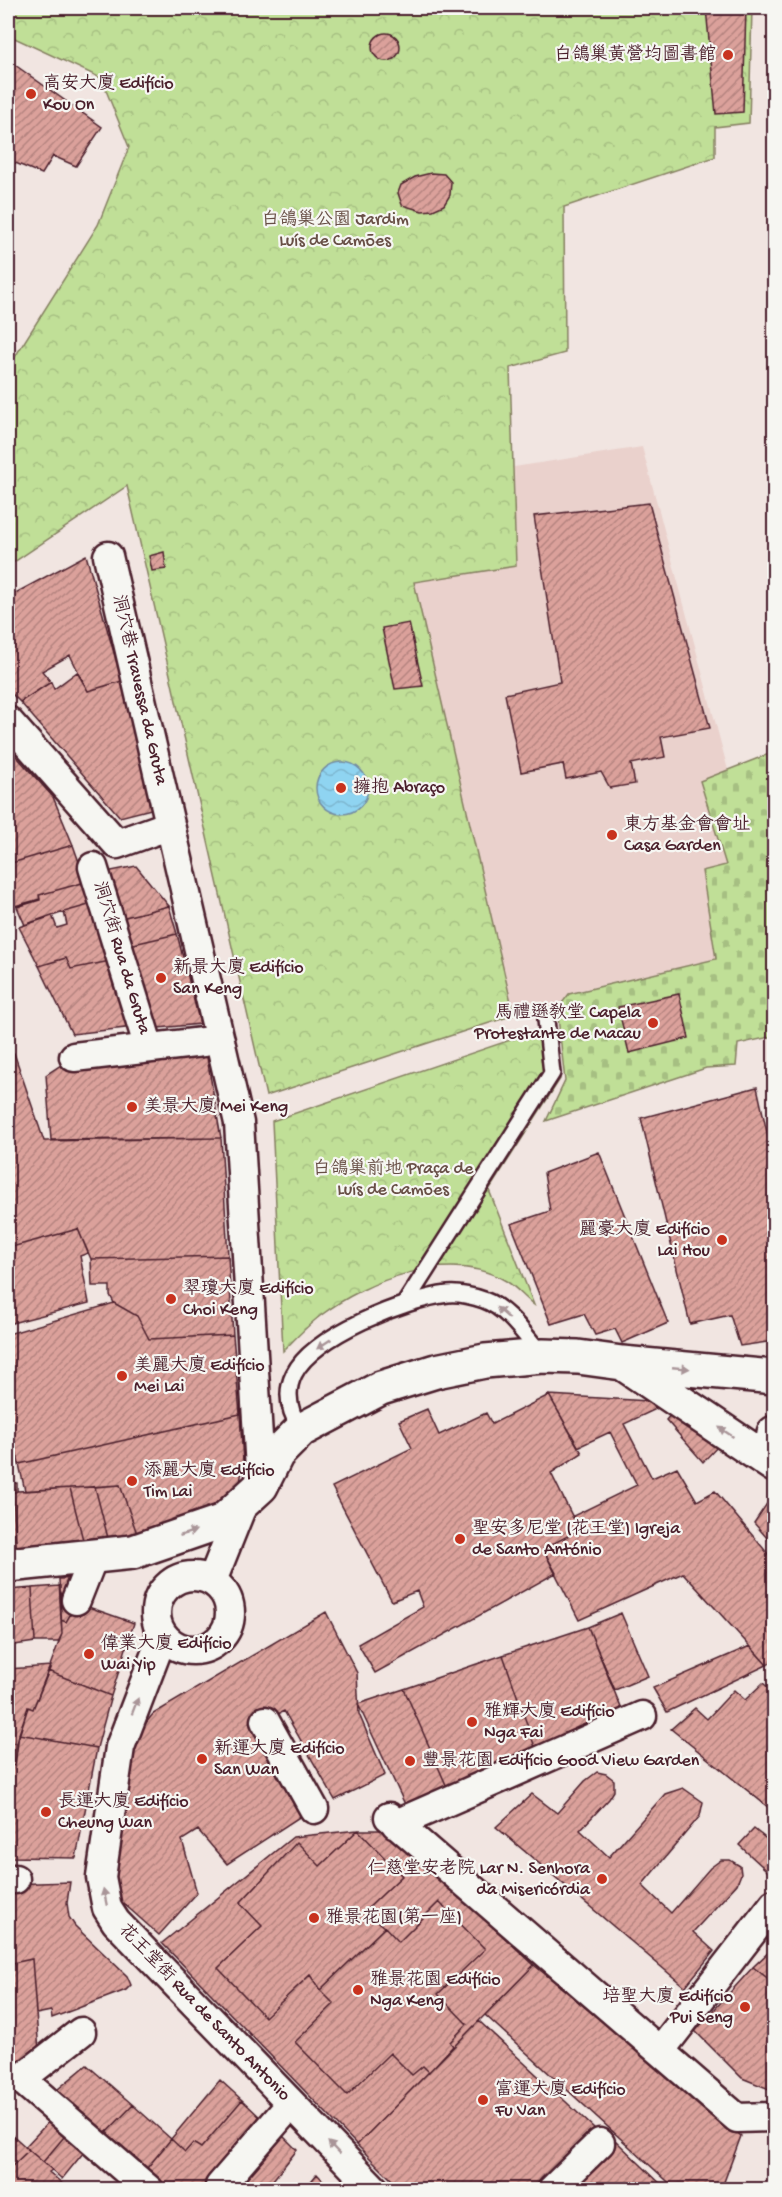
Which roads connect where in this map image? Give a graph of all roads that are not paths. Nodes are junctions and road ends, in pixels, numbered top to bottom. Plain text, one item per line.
1 (108, 556) dead end
2 (8, 721) edge
3 (170, 825) junction
4 (93, 867) dead end
5 (546, 1020) dead end
6 (220, 1040) junction
7 (149, 1048) junction
8 (74, 1057) dead end
9 (404, 1305) junction
10 (543, 1356) junction
11 (622, 1363) junction
12 (774, 1377) edge
13 (302, 1430) junction
14 (774, 1454) edge
15 (251, 1496) junction
16 (93, 1557) junction
17 (8, 1565) edge
18 (212, 1581) junction
19 (76, 1600) dead end
20 (163, 1635) junction
21 (642, 1716) dead end
22 (265, 1721) dead end
23 (314, 1809) dead end
24 (774, 1904) edge
25 (81, 2032) dead end
26 (660, 2051) junction
27 (291, 2104) junction
28 (774, 2117) edge
29 (600, 2143) dead end
30 (220, 2186) dead end
31 (149, 2190) edge
32 (375, 2190) edge
33 (552, 2190) edge

1 - 3 street, 洞穴巷 Travessa da Gruta
2 - 3 street
3 - 6 street, 洞穴巷 Travessa da Gruta
4 - 7 street, 洞穴街 Rua da Gruta
5 - 9 lane
6 - 7 street
6 - 15 street
7 - 8 street
10 -> 9 lane
9 -> 13 lane
10 - 11 street
10 - 13 street
11 -> 12 street
14 -> 11 street
13 - 15 street
16 -> 15 street
15 - 18 street
16 - 17 street
16 - 19 street
18 - 20 street
18 - 20 street
27 -> 20 street, 花王堂街 Rua de Santo Antonio
21 - 26 street
22 - 23 street
24 - 26 street
25 - 31 street
26 - 28 street
27 - 30 street
32 -> 27 street, 花王堂街 Rua de Santo Antonio
29 - 33 street

